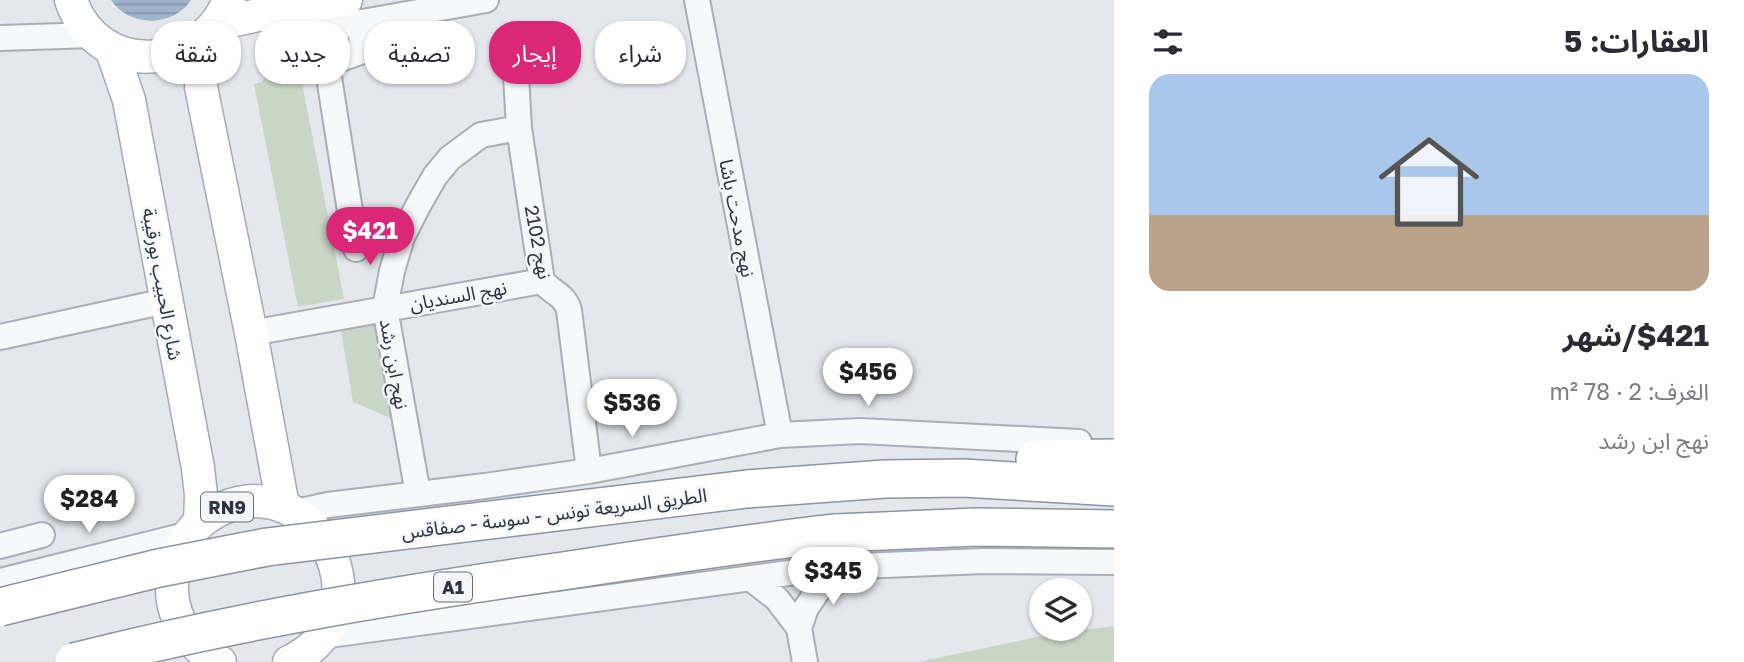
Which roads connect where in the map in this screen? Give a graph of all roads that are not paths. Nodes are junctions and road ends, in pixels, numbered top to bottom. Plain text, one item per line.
1 (71, 0) edge
2 (486, 0) edge
3 (697, 0) edge
4 (283, 7) edge
5 (353, 11) edge
6 (217, 20) edge
7 (0, 38) edge
8 (102, 41) junction
9 (516, 84) edge
10 (519, 128) junction
11 (356, 249) dead end
12 (542, 281) junction
13 (166, 301) junction
14 (385, 308) junction
15 (251, 333) junction
16 (0, 337) edge
17 (780, 435) junction
18 (1114, 444) edge
19 (1114, 458) edge
20 (589, 471) junction
21 (795, 485) junction
22 (1114, 487) edge
23 (418, 494) junction
24 (289, 509) junction
25 (195, 528) junction
26 (1114, 529) edge
27 (42, 535) dead end
28 (0, 546) edge
29 (835, 550) junction
30 (1114, 562) edge
31 (750, 578) junction
32 (0, 581) edge
33 (0, 607) edge
34 (799, 628) junction
35 (309, 652) edge
36 (211, 661) edge
37 (74, 662) edge
38 (804, 662) edge

1 - 8 main road, RN9
2 - 5 street
3 - 17 street, نهج مدحت باشا
4 - 5 main road
4 - 5 street
4 - 6 main road
5 - 11 street
6 - 8 main road
6 - 15 main road, RN9
7 - 8 street
8 - 13 main road, شارع الحبيب بورقيبة / RN9
9 - 10 street, نهج 2102
10 - 12 street, نهج 2102
10 - 14 street, نهج ابن رشد
12 - 14 street, نهج السنديان
12 - 20 street, نهج 2102
13 - 16 street
13 - 25 main road, شارع الحبيب بورقيبة / RN9
14 - 15 street, نهج السنديان
14 - 23 street, نهج ابن رشد
15 - 24 main road, RN9
17 - 18 street
17 - 20 street
19 - 21 highway
20 - 23 street
21 - 22 highway, الطريق السريعة تونس - سوسة - صفاقس
21 - 33 highway, الطريق السريعة تونس - سوسة - صفاقس, bridge
23 - 24 street
24 - 25 main road, RN9
24 - 35 main road
25 - 32 street
25 - 36 main road, RN9
26 - 29 highway, A1
27 - 28 street
29 - 30 street
29 - 31 street
29 - 34 street
29 - 37 highway, A1, bridge
31 - 34 street
31 - 35 street
34 - 38 street

